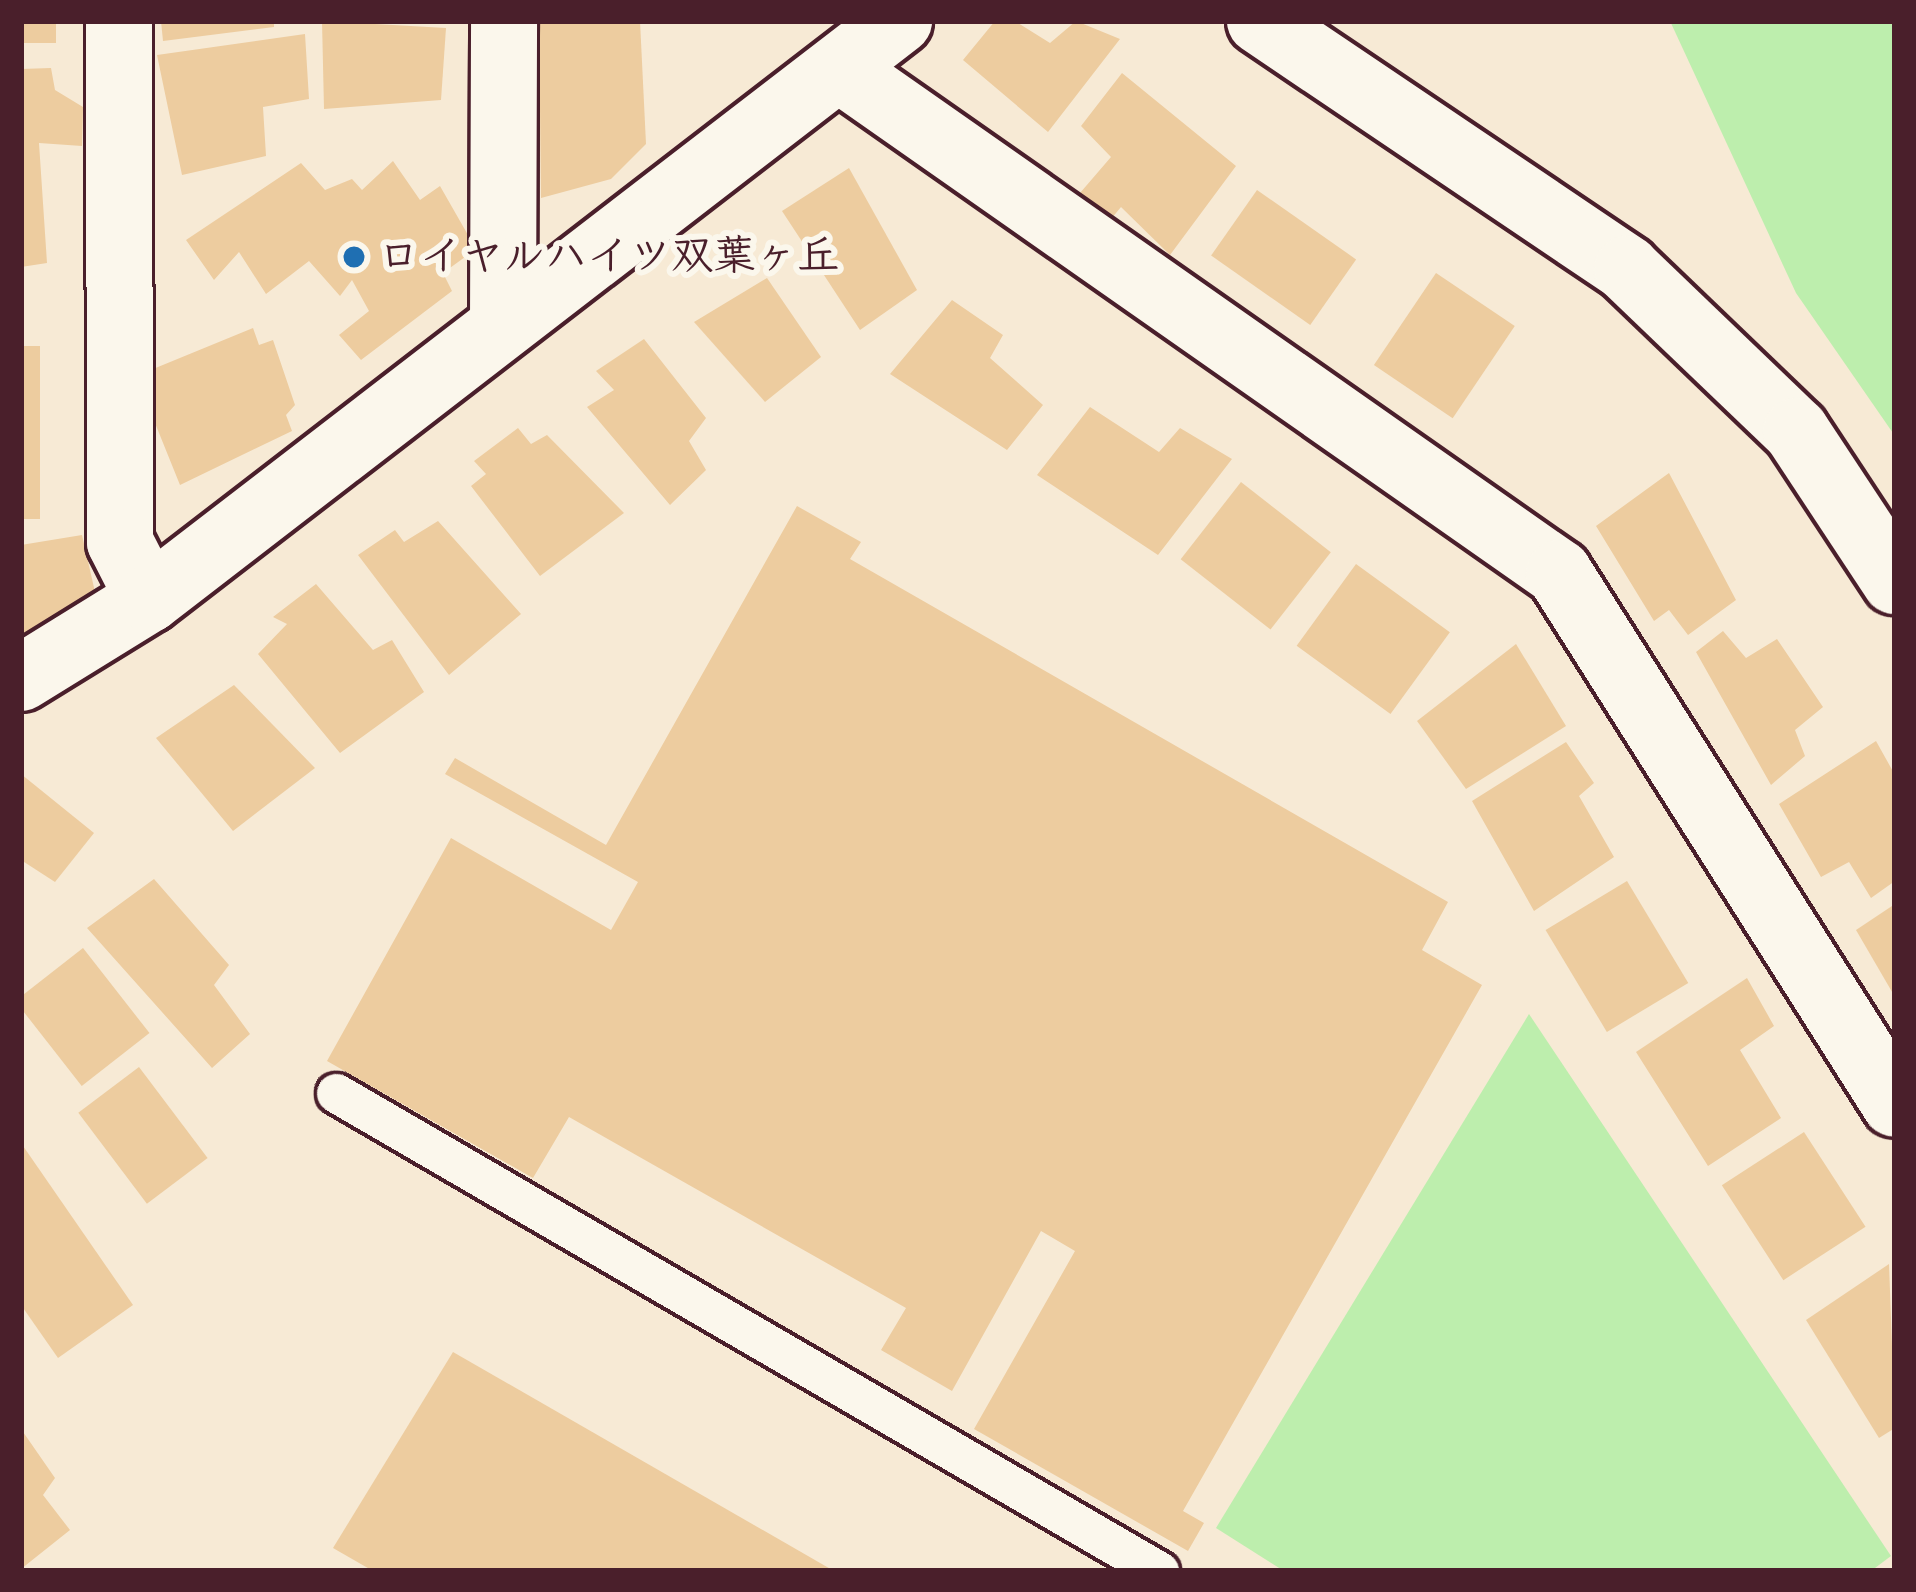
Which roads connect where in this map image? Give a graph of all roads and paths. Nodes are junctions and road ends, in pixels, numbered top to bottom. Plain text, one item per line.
1 (119, 21) edge
2 (504, 21) edge
3 (899, 21) edge
4 (1260, 21) edge
5 (841, 70) junction
6 (503, 324) junction
7 (1895, 580) edge
8 (149, 599) junction
9 (21, 678) edge
10 (336, 1093) dead end
11 (1895, 1104) edge
12 (1160, 1571) edge

1 - 8 street
2 - 6 street
3 - 5 street
4 - 7 street
5 - 6 street
5 - 11 street
6 - 8 street
8 - 9 street
10 - 12 lane

